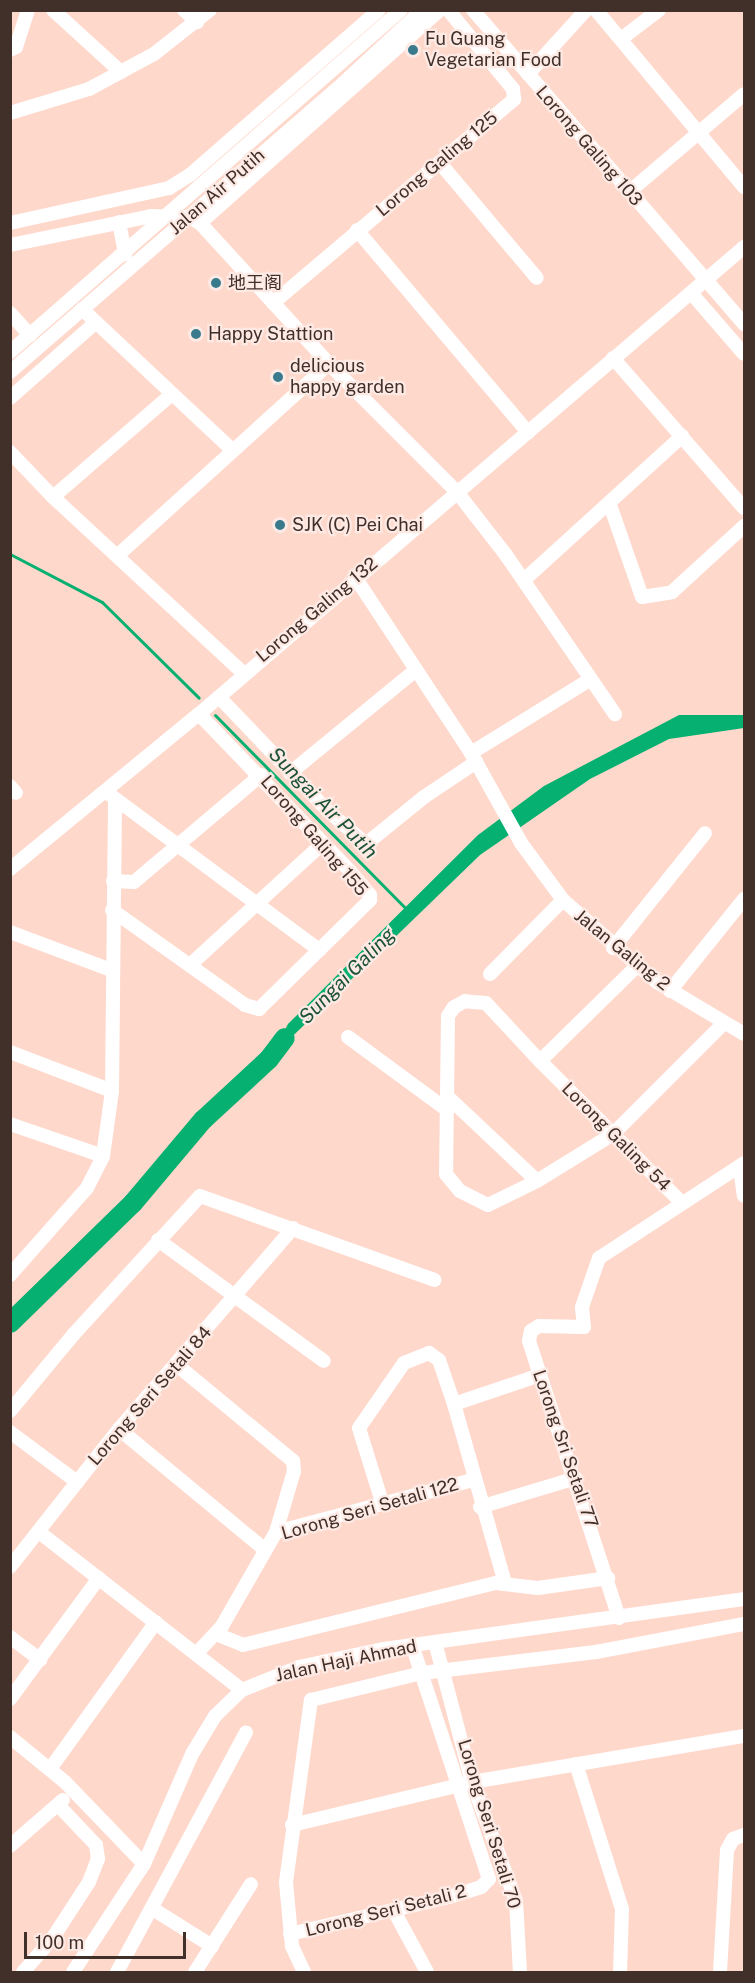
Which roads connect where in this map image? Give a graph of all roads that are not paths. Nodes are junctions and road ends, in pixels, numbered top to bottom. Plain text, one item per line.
1 (28, 10) edge
2 (53, 10) edge
3 (184, 10) edge
4 (210, 10) edge
5 (379, 10) edge
6 (440, 10) edge
7 (448, 10) edge
8 (473, 10) edge
9 (586, 10) edge
10 (596, 10) edge
11 (659, 10) edge
12 (410, 13) edge
13 (197, 22) junction
14 (621, 39) junction
15 (10, 50) edge
16 (121, 72) junction
17 (528, 74) junction
18 (744, 94) edge
19 (263, 112) junction
20 (10, 113) edge
21 (276, 123) junction
22 (698, 134) junction
23 (440, 163) junction
24 (744, 187) edge
25 (629, 192) junction
26 (171, 214) junction
27 (195, 220) junction
28 (16, 222) edge
29 (119, 222) junction
30 (357, 230) junction
31 (28, 241) junction
32 (10, 245) edge
33 (744, 248) edge
34 (125, 254) junction
35 (537, 278) dead end
36 (706, 281) junction
37 (692, 294) junction
38 (273, 303) junction
39 (82, 309) junction
40 (13, 320) edge
41 (95, 323) junction
42 (744, 324) edge
43 (30, 335) junction
44 (10, 352) edge
45 (744, 354) edge
46 (613, 358) junction
47 (329, 364) junction
48 (10, 372) edge
49 (172, 394) junction
50 (10, 398) edge
51 (528, 432) junction
52 (682, 436) junction
53 (232, 451) junction
54 (10, 452) edge
55 (457, 492) junction
56 (53, 497) junction
57 (610, 506) junction
58 (744, 508) edge
59 (744, 526) edge
60 (117, 556) junction
61 (355, 577) junction
62 (524, 580) junction
63 (416, 670) junction
64 (243, 673) junction
65 (589, 680) junction
66 (219, 697) junction
67 (199, 714) junction
68 (615, 714) dead end
69 (474, 758) junction
70 (290, 773) junction
71 (261, 775) junction
72 (111, 795) junction
73 (705, 832) dead end
74 (178, 843) junction
75 (323, 843) junction
76 (10, 869) edge
77 (113, 881) junction
78 (563, 900) junction
79 (744, 900) edge
80 (259, 903) junction
81 (112, 910) junction
82 (10, 932) edge
83 (613, 948) junction
84 (320, 950) junction
85 (190, 965) junction
86 (636, 967) junction
87 (111, 970) junction
88 (490, 974) dead end
89 (670, 991) junction
90 (724, 1023) junction
91 (744, 1034) edge
92 (348, 1037) dead end
93 (10, 1052) edge
94 (540, 1061) junction
95 (112, 1091) junction
96 (447, 1104) junction
97 (10, 1124) edge
98 (613, 1134) junction
99 (103, 1155) junction
100 (742, 1166) edge
101 (537, 1181) junction
102 (744, 1196) edge
103 (681, 1202) junction
104 (293, 1228) junction
105 (158, 1240) junction
106 (10, 1275) edge
107 (434, 1281) dead end
108 (236, 1297) junction
109 (584, 1328) joint
110 (324, 1361) dead end
111 (177, 1365) junction
112 (540, 1375) junction
113 (454, 1404) junction
114 (10, 1412) edge
115 (119, 1429) junction
116 (10, 1432) edge
117 (576, 1478) junction
118 (473, 1480) junction
119 (77, 1482) junction
120 (382, 1502) junction
121 (480, 1506) junction
122 (39, 1532) junction
123 (276, 1532) junction
124 (264, 1550) junction
125 (10, 1567) edge
126 (99, 1578) junction
127 (608, 1578) junction
128 (505, 1583) junction
129 (744, 1599) edge
130 (619, 1618) junction
131 (156, 1623) junction
132 (744, 1624) edge
133 (216, 1634) junction
134 (10, 1637) edge
135 (435, 1642) junction
136 (412, 1645) junction
137 (196, 1654) junction
138 (40, 1660) junction
139 (442, 1671) junction
140 (422, 1673) junction
141 (242, 1690) junction
142 (10, 1699) edge
143 (246, 1732) dead end
144 (744, 1736) edge
145 (10, 1737) edge
146 (576, 1764) junction
147 (50, 1768) junction
148 (466, 1784) junction
149 (74, 1792) junction
150 (58, 1805) junction
151 (292, 1825) junction
152 (739, 1837) edge
153 (10, 1846) edge
154 (144, 1864) junction
155 (251, 1884) dead end
156 (153, 1909) junction
157 (394, 1911) junction
158 (290, 1934) junction
159 (212, 1946) junction
160 (23, 1972) edge
161 (73, 1972) edge
162 (117, 1972) edge
163 (195, 1972) edge
164 (304, 1972) edge
165 (427, 1972) edge
166 (520, 1972) edge
167 (620, 1972) edge
168 (720, 1972) edge

1 - 15 street
2 - 16 street
3 - 13 street
4 - 13 street
5 - 19 street
6 - 27 street
7 - 23 street, Lorong Galing 125
8 - 17 street, Lorong Galing 103
9 - 17 street
10 - 14 street
11 - 14 street
12 - 21 street, Jalan Air Putih
12 - 27 street, Jalan Air Putih
13 - 16 street
14 - 22 street
16 - 20 street
17 - 25 street, Lorong Galing 103
18 - 22 street
19 - 21 street
19 - 28 street
21 - 26 street, Jalan Air Putih
22 - 24 street
22 - 25 street
23 - 30 street, Lorong Galing 125
23 - 35 street
25 - 36 street, Lorong Galing 103
26 - 27 street
26 - 29 street
26 - 34 street, Jalan Air Putih
27 - 38 street
27 - 39 street, Jalan Air Putih
28 - 31 street
29 - 31 street
29 - 34 street
30 - 38 street, Lorong Galing 125
30 - 51 street
31 - 32 street
33 - 36 street, Lorong Galing 132
34 - 43 street, Jalan Air Putih
36 - 37 street, Lorong Galing 132
36 - 42 street, Lorong Galing 103
37 - 45 street
37 - 46 street, Lorong Galing 132
38 - 47 street
39 - 41 street
39 - 48 street, Jalan Air Putih
40 - 43 street
41 - 49 street
41 - 50 street
43 - 44 street, Jalan Air Putih
46 - 51 street, Lorong Galing 132
46 - 52 street
47 - 53 street
47 - 55 street
49 - 53 street
49 - 56 street
51 - 55 street, Lorong Galing 132
52 - 57 street
52 - 58 street
53 - 60 street
54 - 56 street
55 - 61 street, Lorong Galing 132
55 - 62 street
56 - 60 street
57 - 59 street
57 - 62 street
60 - 64 street
61 - 63 street, Jalan Galing 2
61 - 64 street, Lorong Galing 132
62 - 65 street
63 - 69 street, Jalan Galing 2
63 - 70 street
64 - 66 street, Lorong Galing 132
65 - 68 street
65 - 69 street
66 - 67 street, Lorong Galing 132
66 - 70 street
67 - 71 street, Lorong Galing 155
67 - 72 street, Lorong Galing 132
69 - 70 street
69 - 78 street, Jalan Galing 2
71 - 74 street
71 - 75 street, Lorong Galing 155
72 - 74 street
72 - 76 street, Lorong Galing 132
72 - 77 street
73 - 83 street
74 - 77 street
74 - 80 street
75 - 80 street
75 - 84 street, Lorong Galing 155
77 - 81 street
78 - 83 street, Jalan Galing 2
78 - 88 street
79 - 89 street
80 - 84 street
80 - 85 street
81 - 85 street, Lorong Galing 155
81 - 87 street
82 - 87 street
83 - 86 street, Jalan Galing 2
84 - 85 street, Lorong Galing 155
86 - 89 street, Jalan Galing 2
86 - 94 street
87 - 95 street
89 - 90 street, Jalan Galing 2
90 - 91 street, Jalan Galing 2
90 - 98 street
92 - 96 street
93 - 95 street
94 - 96 street, Lorong Galing 54
94 - 98 street, Lorong Galing 54
95 - 99 street
96 - 101 street
96 - 101 street
97 - 99 street
98 - 101 street
98 - 103 street, Lorong Galing 54
99 - 106 street
100 - 102 street
100 - 103 street
103 - 109 street, Lorong Galing 54
104 - 105 street
104 - 107 street
104 - 108 street, Lorong Seri Setali 84
105 - 108 street
105 - 114 street
108 - 110 street
108 - 111 street, Lorong Seri Setali 84
109 - 112 street, Lorong Sri Setali 77
111 - 115 street, Lorong Seri Setali 84
111 - 123 street
112 - 113 street
112 - 117 street, Lorong Sri Setali 77
113 - 118 street
113 - 120 street
115 - 119 street, Lorong Seri Setali 84
115 - 124 street
116 - 119 street
117 - 121 street
117 - 127 street, Lorong Sri Setali 77
118 - 120 street, Lorong Seri Setali 122
118 - 121 street
119 - 122 street, Lorong Seri Setali 84
120 - 123 street, Lorong Seri Setali 122
121 - 128 street
122 - 125 street, Lorong Seri Setali 84
122 - 126 street
123 - 124 street, Lorong Seri Setali 122
124 - 133 street, Lorong Seri Setali 122
126 - 131 street
126 - 138 street
127 - 128 street
127 - 130 street, Lorong Sri Setali 77
128 - 133 street
129 - 130 street, Jalan Haji Ahmad
130 - 135 street, Jalan Haji Ahmad
131 - 137 street
131 - 147 street
132 - 139 street
133 - 137 street, Lorong Seri Setali 122
134 - 138 street
135 - 136 street, Jalan Haji Ahmad
135 - 139 street, Lorong Seri Setali 70
136 - 140 street
136 - 141 street, Jalan Haji Ahmad
137 - 141 street
138 - 142 street
139 - 140 street
139 - 148 street, Lorong Seri Setali 70
140 - 148 street
140 - 151 street
141 - 154 street, Jalan Haji Ahmad
143 - 156 street
144 - 146 street
145 - 147 street
146 - 148 street
146 - 167 street
147 - 149 street
148 - 151 street
148 - 157 street, Lorong Seri Setali 2
148 - 166 street, Lorong Seri Setali 70
149 - 150 street
149 - 154 street
150 - 153 street
150 - 160 street
151 - 158 street
152 - 168 street
154 - 161 street, Jalan Haji Ahmad
155 - 159 street
156 - 159 street
156 - 162 street
157 - 158 street, Lorong Seri Setali 2
157 - 165 street
158 - 164 street
159 - 163 street

